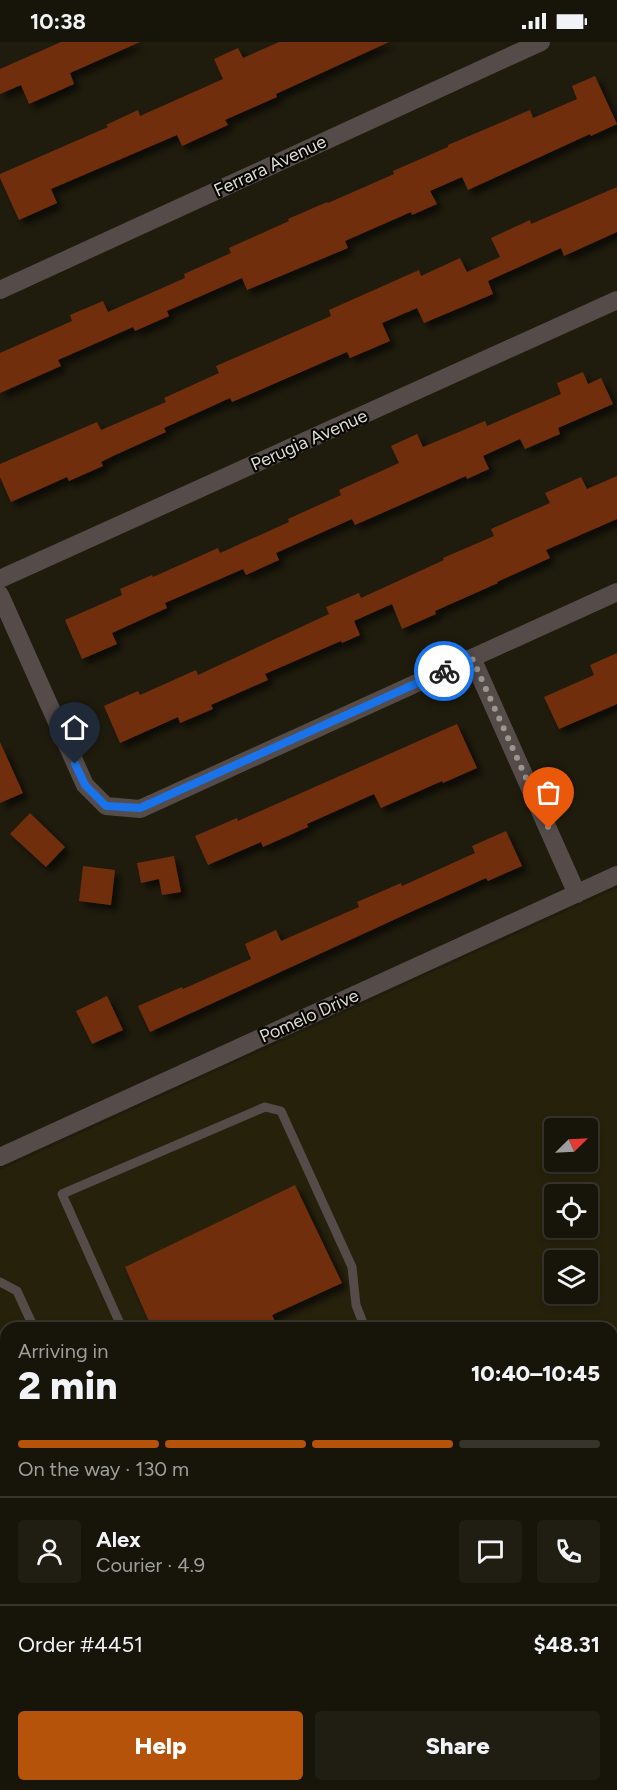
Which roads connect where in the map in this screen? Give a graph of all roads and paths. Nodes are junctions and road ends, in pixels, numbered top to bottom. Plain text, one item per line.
1 (541, 42) edge
2 (0, 290) edge
3 (617, 300) edge
4 (0, 579) edge
5 (617, 592) edge
6 (0, 595) edge
7 (472, 658) junction
8 (617, 875) edge
9 (577, 894) junction
10 (0, 1156) edge
11 (0, 1282) edge
12 (31, 1322) edge
13 (119, 1322) edge
14 (363, 1322) edge

1 - 2 street, Ferrara Avenue
3 - 4 street, Perugia Avenue
5 - 7 street
6 - 7 street
7 - 9 street
8 - 9 street, Pomelo Drive
9 - 10 street, Pomelo Drive
11 - 12 lane
13 - 14 lane

